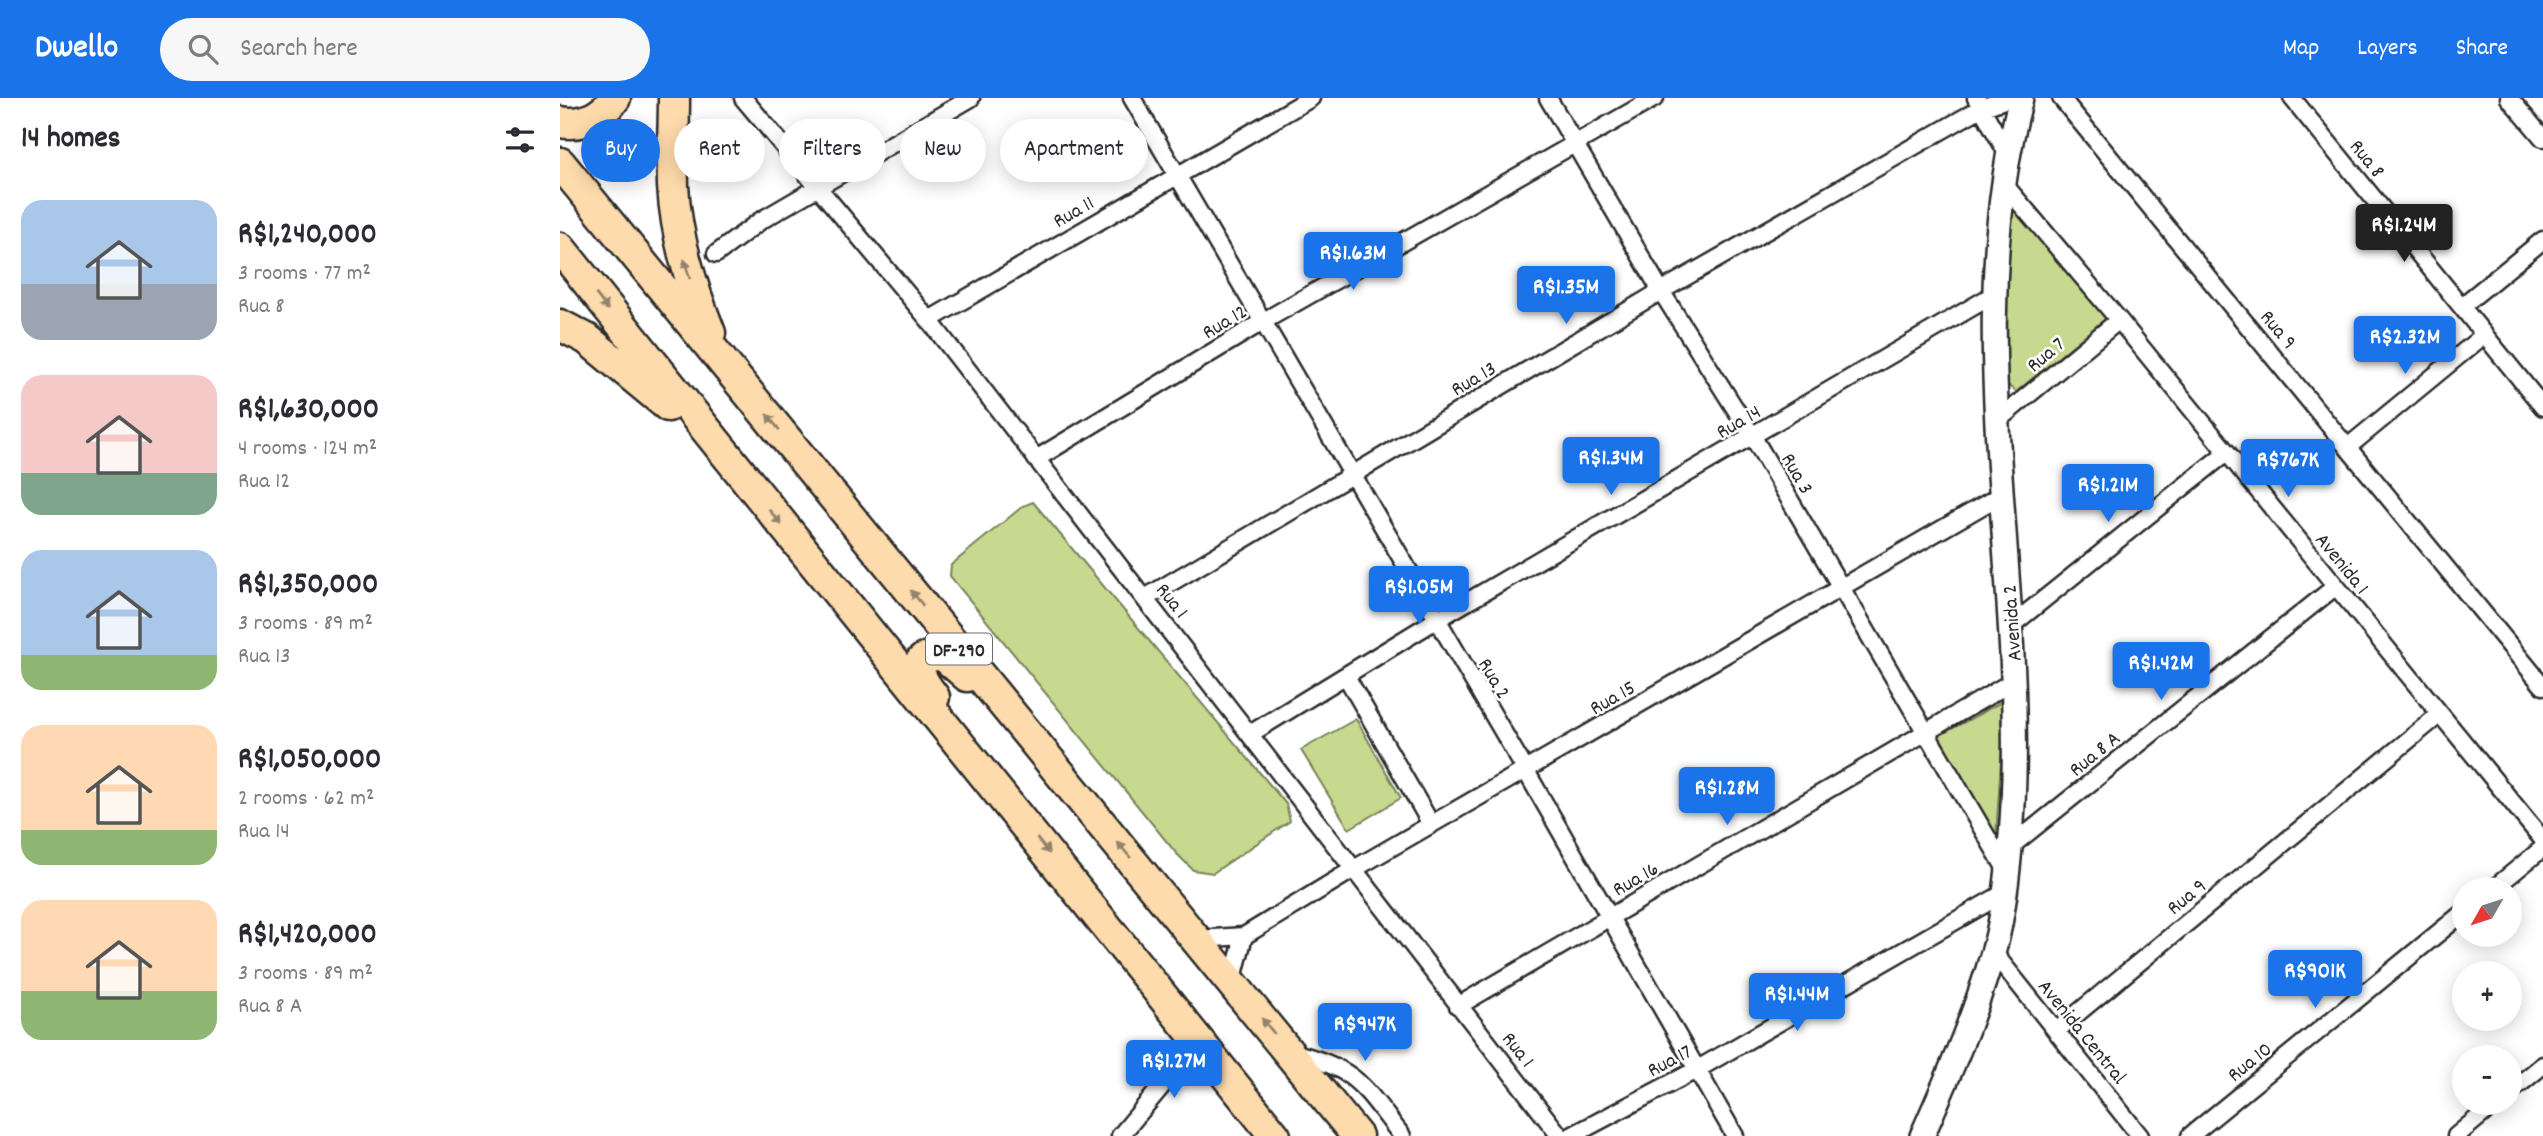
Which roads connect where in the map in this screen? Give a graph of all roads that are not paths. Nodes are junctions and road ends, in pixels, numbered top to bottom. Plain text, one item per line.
1 (615, 98) edge
2 (674, 98) edge
3 (743, 98) edge
4 (971, 98) edge
5 (1132, 98) edge
6 (1311, 98) edge
7 (1548, 98) edge
8 (1655, 98) edge
9 (2010, 98) edge
10 (2021, 98) edge
11 (2061, 98) edge
12 (2292, 98) edge
13 (2509, 98) edge
14 (1979, 103) edge
15 (560, 122) edge
16 (2543, 138) edge
17 (1576, 145) junction
18 (2007, 153) junction
19 (560, 163) edge
20 (1176, 175) junction
21 (2003, 183) junction
22 (818, 186) junction
23 (2543, 240) edge
24 (560, 248) edge
25 (716, 254) dead end
26 (1661, 291) junction
27 (1993, 295) junction
28 (2462, 306) junction
29 (929, 320) junction
30 (2119, 320) junction
31 (1262, 322) junction
32 (560, 325) edge
33 (2484, 335) junction
34 (719, 357) junction
35 (2543, 407) edge
36 (1998, 420) junction
37 (1753, 437) junction
38 (2349, 446) junction
39 (2227, 452) junction
40 (726, 457) junction
41 (1036, 459) junction
42 (1350, 474) junction
43 (2001, 495) junction
44 (2336, 586) junction
45 (1841, 588) junction
46 (1145, 598) junction
47 (1436, 620) junction
48 (2013, 624) junction
49 (1346, 676) junction
50 (2015, 680) junction
51 (2543, 686) edge
52 (2440, 714) junction
53 (1925, 733) junction
54 (1250, 734) junction
55 (1049, 760) junction
56 (1526, 771) junction
57 (1010, 804) junction
58 (1431, 824) junction
59 (2543, 840) edge
60 (2010, 847) junction
61 (2543, 848) edge
62 (1354, 869) junction
63 (2508, 877) edge
64 (2006, 882) junction
65 (1609, 917) junction
66 (2452, 922) edge
67 (1244, 936) junction
68 (1198, 939) junction
69 (1993, 953) junction
70 (1232, 982) junction
71 (1458, 1006) junction
72 (2056, 1031) junction
73 (1195, 1036) junction
74 (1288, 1052) junction
75 (2543, 1065) edge
76 (1696, 1070) junction
77 (2522, 1083) edge
78 (2481, 1115) edge
79 (1120, 1136) edge
80 (1275, 1136) edge
81 (1357, 1136) edge
82 (1402, 1136) edge
83 (1560, 1136) edge
84 (1571, 1136) edge
85 (1735, 1136) edge
86 (1922, 1136) edge
87 (2140, 1136) edge
88 (2190, 1136) edge
89 (2456, 1136) edge

1 - 15 highway
34 -> 2 highway, DF-290
3 - 22 street, Rua 1
4 - 22 street
5 - 20 street, Rua 2
6 - 20 street, Rua 11
7 - 17 street, Rua 3
8 - 17 street, Rua 12
9 - 14 street, Rua 13
10 - 18 street, Avenida 2
11 - 38 street, Rua 9
12 - 28 street, Rua 8
13 - 16 street
14 - 18 street
14 - 26 street, Rua 13
17 - 26 street, Rua 3
17 - 31 street, Rua 12
18 - 21 street, Avenida 2
19 - 34 highway, DF-290
20 - 29 street, Rua 11
20 - 31 street, Rua 2
21 - 27 street, Avenida 2
21 - 30 street, Avenida 1
22 - 25 street
22 - 29 street, Rua 1
23 - 28 street
24 -> 40 highway, DF-290
26 - 37 street, Rua 3
26 - 42 street, Rua 13
27 - 36 street, Avenida 2
27 - 37 street, Rua 14
28 - 33 street, Rua 8
29 - 41 street, Rua 1
30 - 36 street, Rua 7
30 - 39 street, Avenida 1
31 - 41 street, Rua 12
31 - 42 street, Rua 2
32 - 40 highway
33 - 35 street, Rua 8
33 - 38 street
55 -> 34 highway, DF-290
36 - 43 street, Avenida 2
37 - 45 street, Rua 3
37 - 47 street, Rua 14
38 - 51 street, Rua 9
39 - 44 street, Avenida 1
39 - 48 street
40 -> 57 highway, DF-290
41 - 46 street, Rua 1
42 - 46 street, Rua 13
42 - 47 street, Rua 2
43 - 45 street, Rua 15
43 - 48 street, Avenida 2
44 - 52 street, Avenida 1
44 - 60 street, Rua 8 A
45 - 53 street, Rua 3
45 - 56 street, Rua 15
46 - 54 street, Rua 1
47 - 49 street, Rua 14
47 - 56 street, Rua 2
48 - 50 street, Avenida 2
49 - 54 street, Rua 14
49 - 58 street
50 - 53 street, Rua 16
50 - 60 street, Avenida 2
52 - 59 street, Avenida 1
52 - 72 street, Rua 9
53 - 64 street, Rua 3
53 - 65 street, Rua 16
54 - 62 street, Rua 1
55 - 57 highway
68 -> 55 highway, DF-290
56 - 58 street, Rua 15
56 - 65 street, Rua 2
57 -> 73 highway, DF-290
58 - 62 street, Rua 15
60 - 64 street, Avenida 2
61 - 63 street
62 - 67 street, Rua 15
62 - 71 street, Rua 1
64 - 69 street, Avenida 2
64 - 76 street, Rua 17
65 - 71 street, Rua 16
65 - 76 street, Rua 2
66 - 88 street, Rua 10
67 - 68 street
67 - 70 street
68 - 70 highway, DF-290
69 - 72 street, Avenida Central
69 - 86 street, Avenida 2
74 -> 70 highway, DF-290
71 - 83 street, Rua 1
72 - 87 street, Avenida Central
73 - 79 street
73 - 80 highway, DF-290
74 - 81 highway, DF-290
74 - 82 street
75 - 77 street
76 - 84 street, Rua 17
76 - 85 street, Rua 2
78 - 89 street

